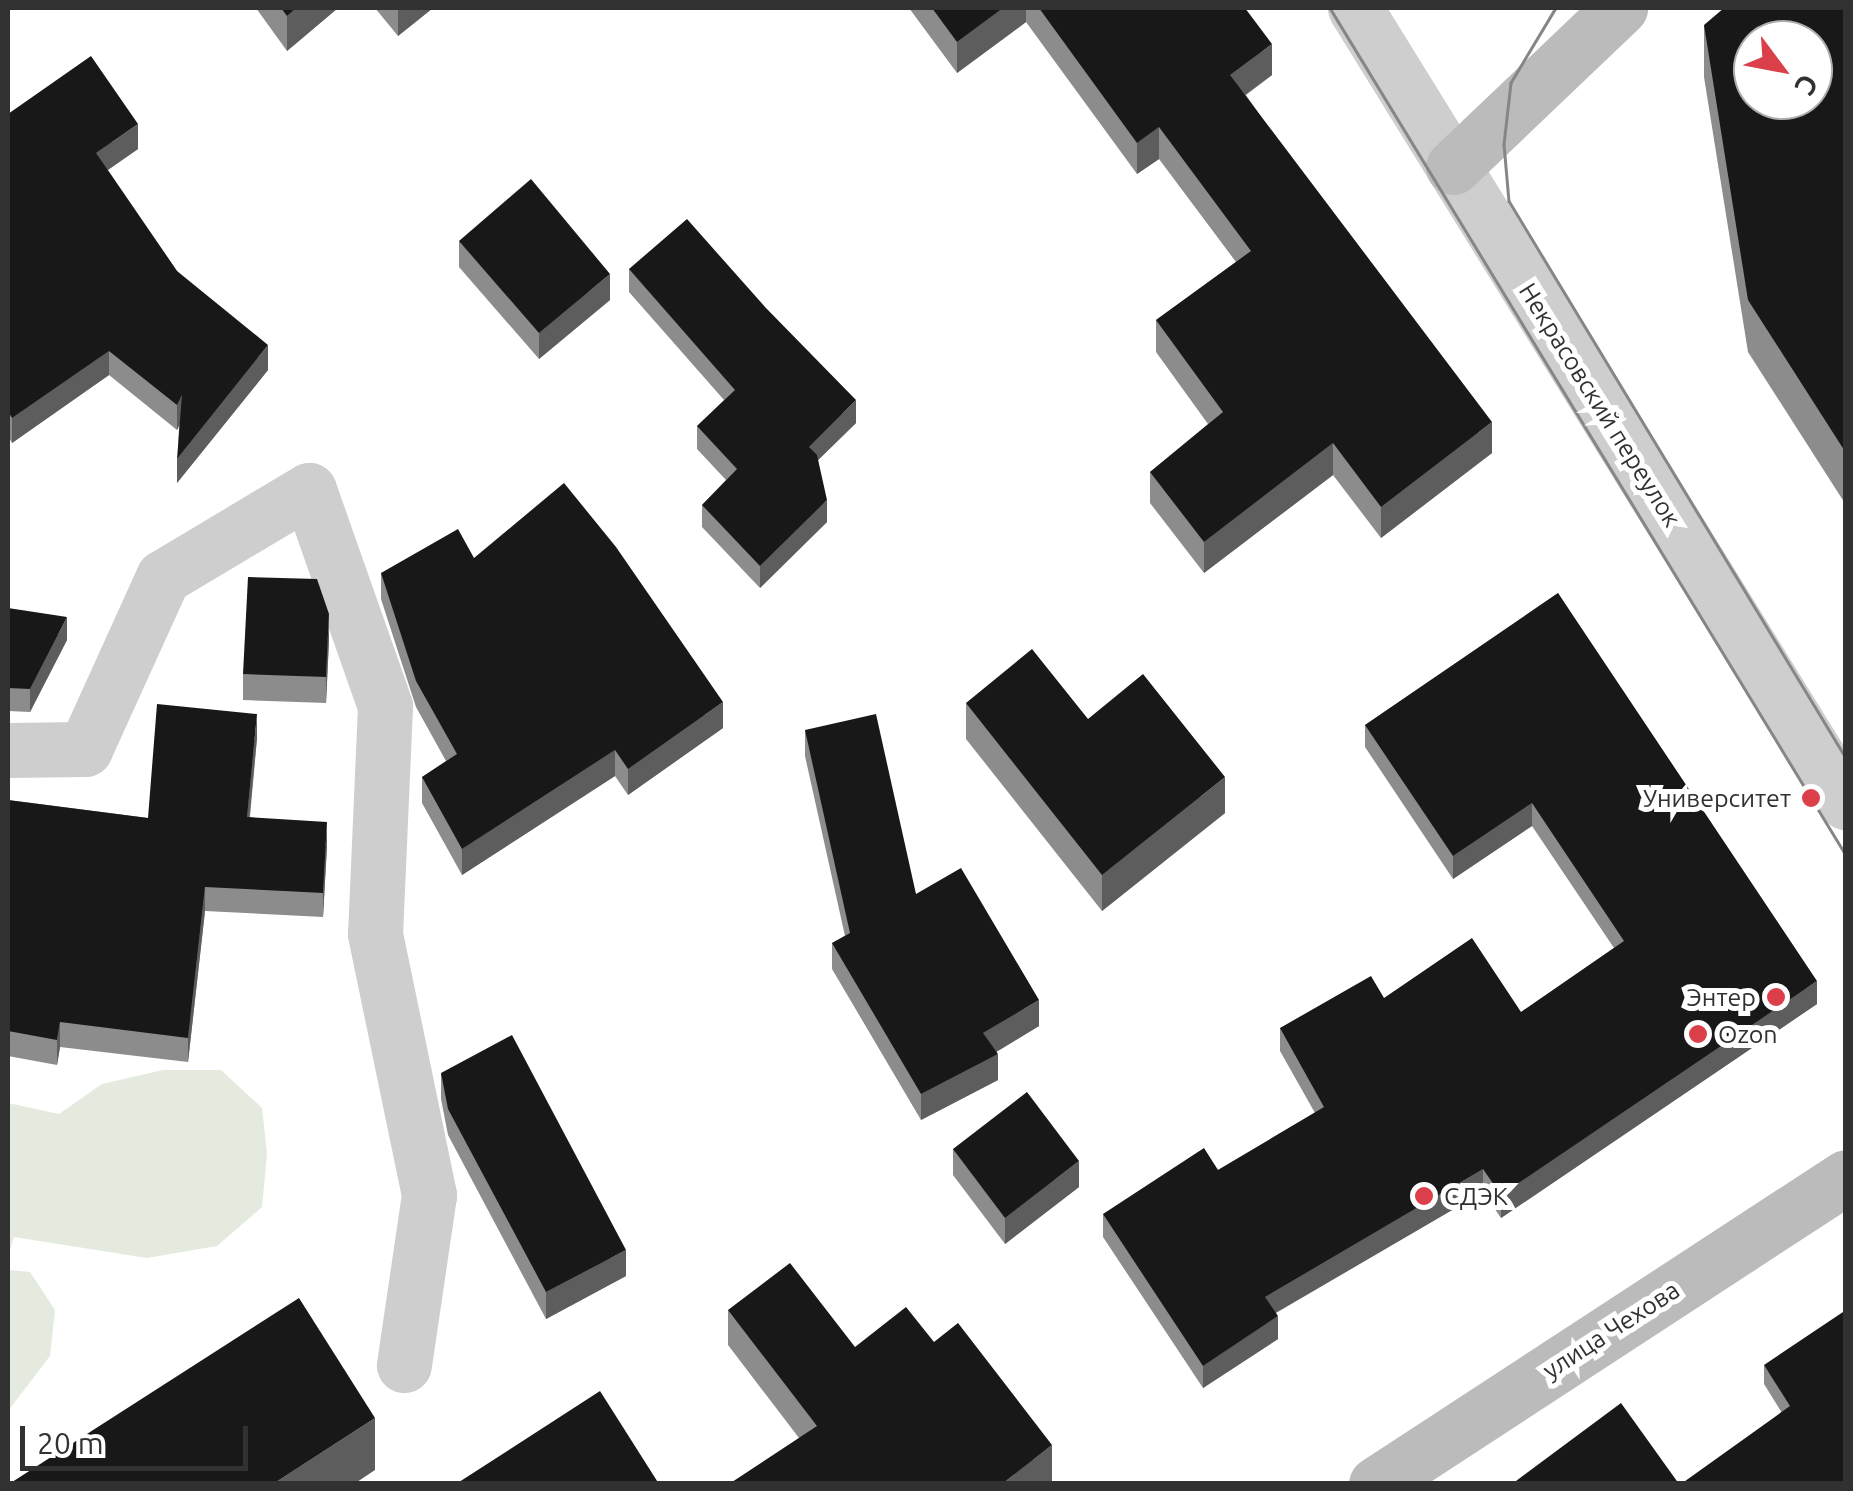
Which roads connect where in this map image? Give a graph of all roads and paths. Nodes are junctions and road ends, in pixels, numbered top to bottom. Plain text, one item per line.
1 (1355, 8) edge
2 (1620, 8) edge
3 (1452, 167) junction
4 (8, 750) edge
5 (1846, 802) edge
6 (1846, 1177) edge
7 (404, 1365) dead end
8 (1376, 1484) edge

1 - 3 street, Некрасовский переулок
2 - 3 main road
3 - 5 street, Некрасовский переулок
4 - 7 street
6 - 8 main road, улица Чехова

